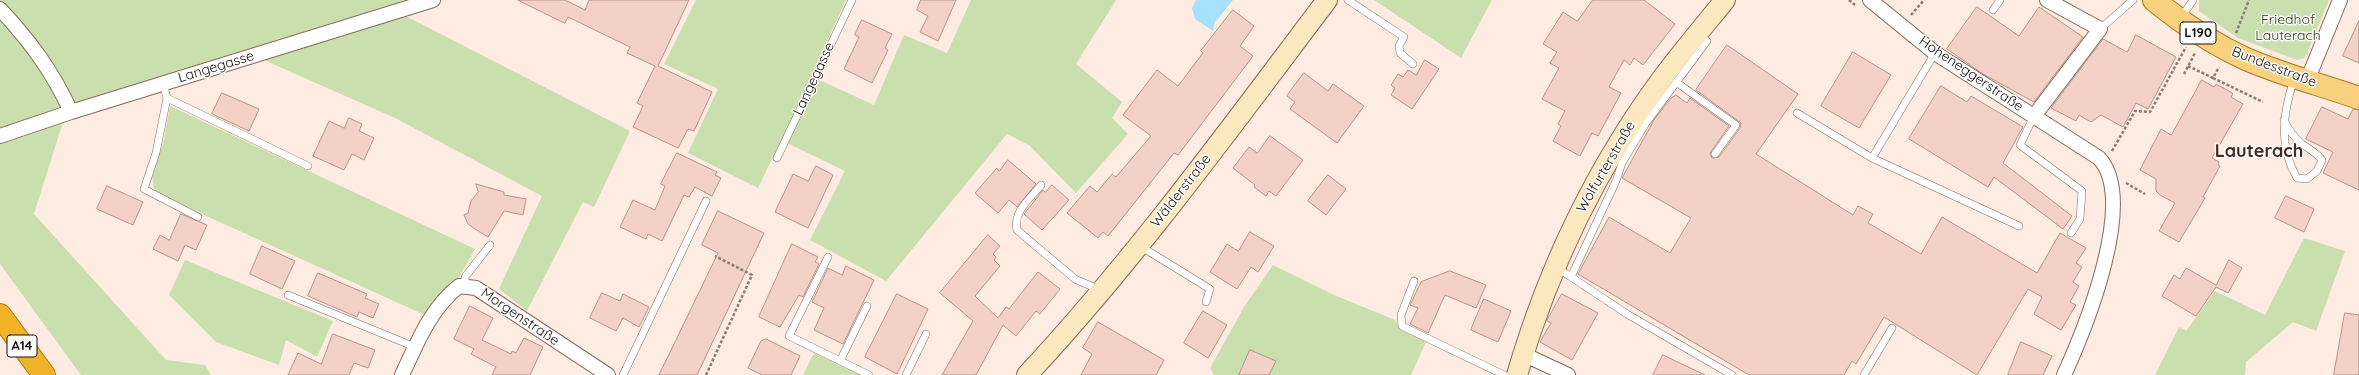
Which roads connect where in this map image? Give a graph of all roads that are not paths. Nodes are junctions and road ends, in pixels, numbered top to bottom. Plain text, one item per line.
1 (433, 0) edge
2 (852, 0) edge
3 (1327, 0) edge
4 (1348, 0) edge
5 (1725, 0) edge
6 (1870, 0) edge
7 (2000, 0) edge
8 (2047, 0) edge
9 (2133, 0) edge
10 (2154, 0) edge
11 (2193, 0) edge
12 (2340, 0) edge
13 (0, 9) edge
14 (1993, 10) dead end
15 (2179, 20) junction
16 (2100, 29) junction
17 (1697, 35) junction
18 (1935, 53) junction
19 (1413, 64) dead end
20 (2301, 79) junction
21 (1676, 82) junction
22 (162, 83) junction
23 (167, 98) junction
24 (2359, 98) edge
25 (71, 112) junction
26 (1797, 113) dead end
27 (2034, 116) junction
28 (2284, 120) junction
29 (0, 136) edge
30 (1715, 154) dead end
31 (777, 158) dead end
32 (1872, 158) junction
33 (308, 166) dead end
34 (1041, 185) dead end
35 (706, 201) dead end
36 (198, 217) dead end
37 (2019, 226) dead end
38 (2072, 233) dead end
39 (490, 244) dead end
40 (1138, 244) junction
41 (828, 258) dead end
42 (1562, 272) junction
43 (1414, 281) dead end
44 (465, 287) junction
45 (1101, 290) junction
46 (288, 295) dead end
47 (1206, 302) dead end
48 (867, 306) dead end
49 (0, 315) edge
50 (1892, 328) dead end
51 (926, 334) dead end
52 (415, 347) junction
53 (1523, 354) junction
54 (840, 361) junction
55 (44, 375) edge
56 (402, 375) edge
57 (608, 375) edge
58 (623, 375) edge
59 (869, 375) edge
60 (906, 375) edge
61 (1027, 375) edge
62 (1504, 375) edge
63 (1517, 375) edge
64 (1568, 375) edge
65 (1732, 375) edge
66 (1864, 375) edge
67 (2064, 375) edge

1 - 22 street, Langegasse
2 - 31 lane, Langegasse
3 - 40 main road, Wälderstraße
4 - 19 lane
5 - 17 main road, Wolfurterstraße
6 - 18 street, Hoheneggerstraße
7 - 14 lane
8 - 16 street
9 - 16 lane
10 - 15 main road, Bundesstraße / L190
11 - 15 lane
12 - 20 street
13 - 25 street
15 - 20 main road, Bundesstraße / L190
16 - 27 street, Hoheneggerstraße
17 - 21 lane
17 - 42 main road, Wolfurterstraße
18 - 27 street, Hoheneggerstraße
18 - 32 lane
20 - 24 main road, Bundesstraße / L190
20 - 28 lane
21 - 30 lane
21 - 42 lane
22 - 23 lane
22 - 25 street, Langegasse
23 - 33 lane
23 - 36 lane
25 - 29 street, Langegasse
26 - 32 lane
27 - 38 lane
27 - 67 street, Hoheneggerstraße
28 - 28 lane
32 - 37 lane
34 - 45 lane
35 - 58 lane
39 - 44 lane
40 - 45 main road, Wälderstraße
40 - 47 lane
41 - 54 lane
42 - 53 main road, Wolfurterstraße
42 - 65 lane
43 - 62 lane
44 - 52 street, Morgenstraße
44 - 57 street, Morgenstraße
45 - 61 main road, Wälderstraße
46 - 52 lane
48 - 54 lane
49 - 55 highway, A14
50 - 66 lane
51 - 60 lane
52 - 56 street, Morgenstraße
53 - 63 main road, Wolfurterstraße
53 - 64 street
54 - 59 lane

